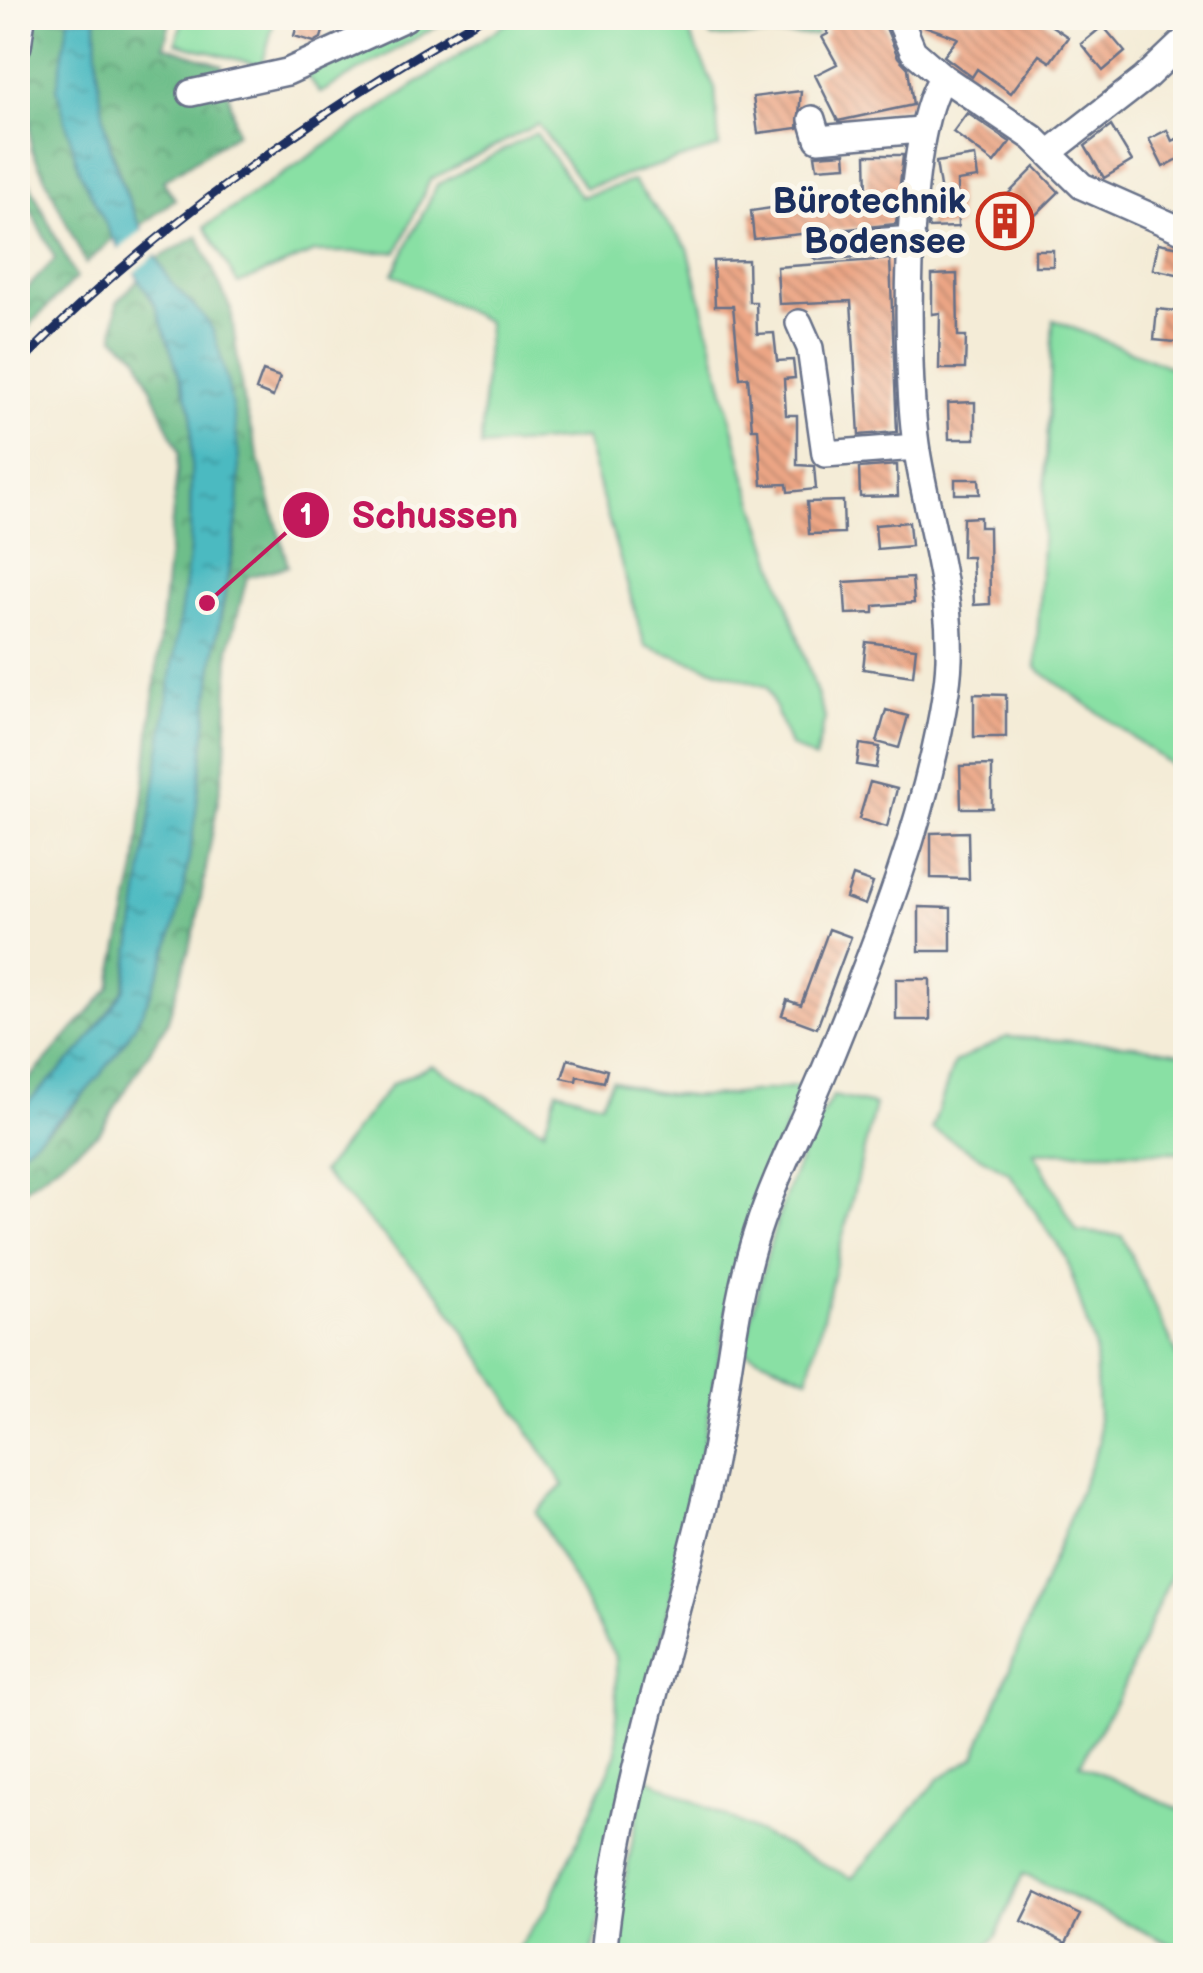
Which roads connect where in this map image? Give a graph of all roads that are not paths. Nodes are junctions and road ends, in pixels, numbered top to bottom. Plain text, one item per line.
1 (22, 18) edge
2 (404, 18) edge
3 (899, 18) edge
4 (1179, 44) edge
5 (18, 46) edge
6 (943, 77) junction
7 (191, 93) dead end
8 (812, 120) dead end
9 (920, 130) junction
10 (1050, 152) junction
11 (1186, 232) edge
12 (912, 238) junction
13 (821, 246) dead end
14 (799, 324) dead end
15 (916, 447) junction
16 (603, 1956) edge

1 - 5 street
2 - 7 street
3 - 6 street
4 - 10 street
6 - 9 street
6 - 10 street
8 - 9 street
9 - 12 street
10 - 11 street
12 - 13 street
12 - 15 street
14 - 15 street
15 - 16 street

